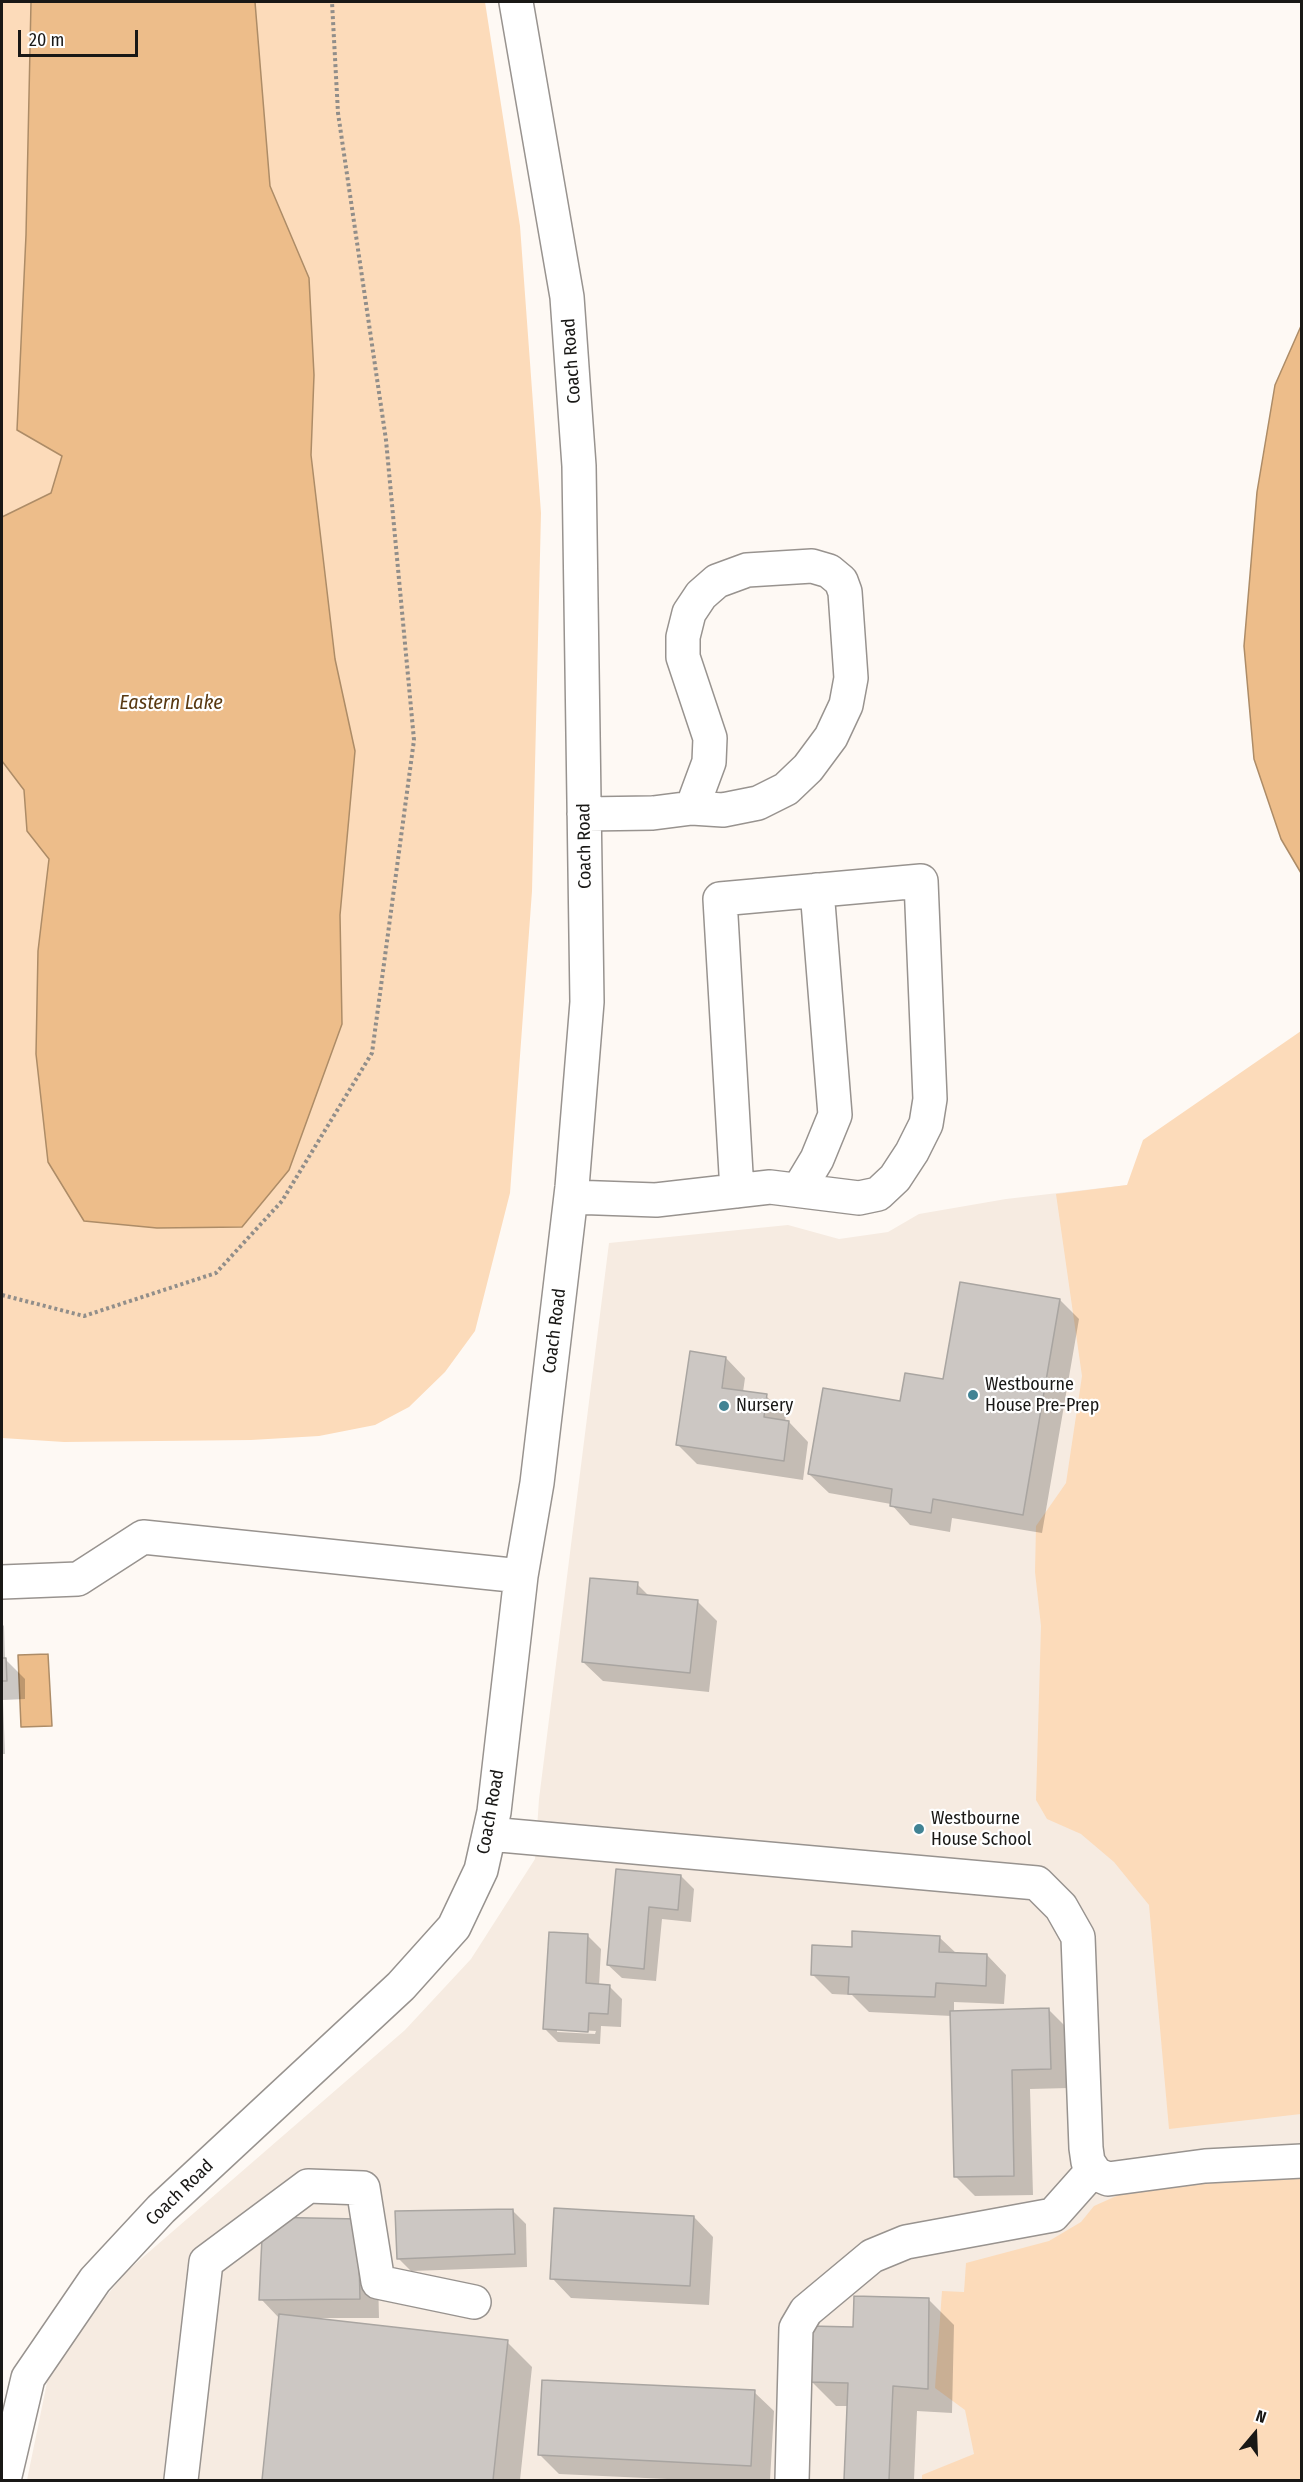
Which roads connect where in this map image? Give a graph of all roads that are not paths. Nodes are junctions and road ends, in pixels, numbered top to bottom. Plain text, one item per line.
1 (516, 2) edge
2 (692, 808) junction
3 (584, 814) junction
4 (818, 890) junction
5 (799, 1190) junction
6 (737, 1191) junction
7 (571, 1197) junction
8 (521, 1576) junction
9 (2, 1582) edge
10 (489, 1834) junction
11 (1302, 2161) edge
12 (1093, 2170) junction
13 (474, 2302) dead end
14 (4, 2481) edge
15 (181, 2481) edge
16 (792, 2481) edge

1 - 3 street, Coach Road
2 - 2 street
2 - 3 street
3 - 7 street, Coach Road
4 - 5 street
4 - 5 street
4 - 6 street
5 - 6 street
6 - 7 street
7 - 8 street, Coach Road
8 - 9 street
8 - 10 street, Coach Road
10 - 12 street
10 - 14 street, Coach Road
11 - 12 street
12 - 16 street
13 - 15 street

